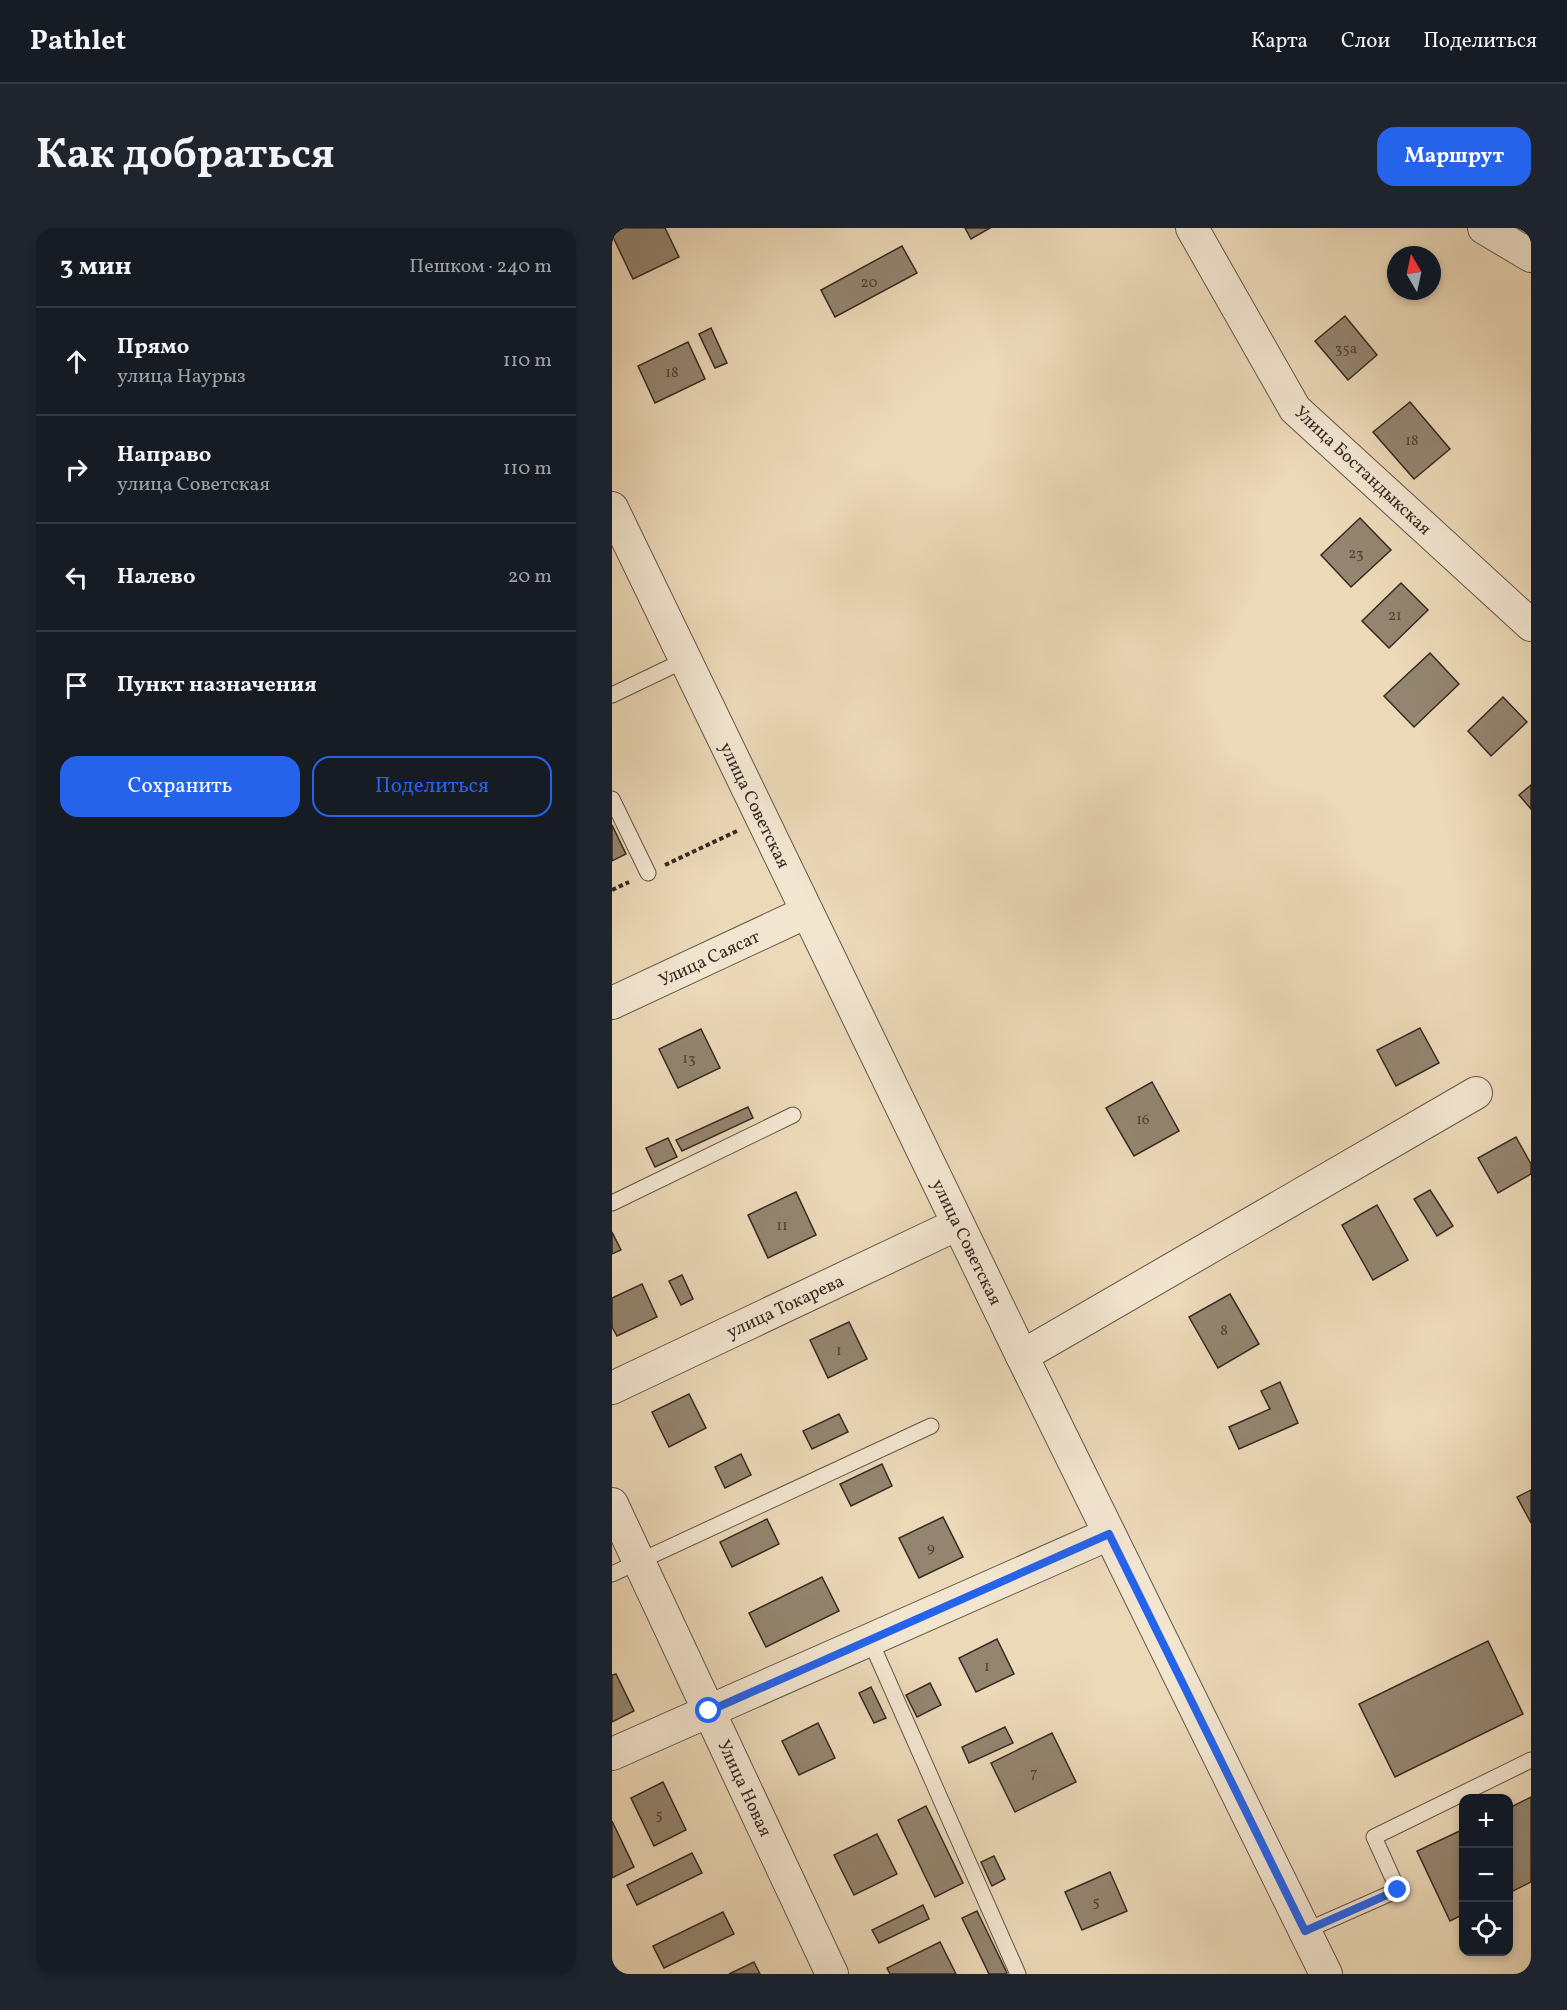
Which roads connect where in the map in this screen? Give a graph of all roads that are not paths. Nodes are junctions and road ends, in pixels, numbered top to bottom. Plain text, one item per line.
1 (1192, 228) edge
2 (1484, 228) edge
3 (1531, 256) edge
4 (612, 508) edge
5 (1531, 625) edge
6 (685, 660) junction
7 (612, 695) edge
8 (612, 799) edge
9 (648, 873) road end
10 (807, 912) junction
11 (612, 1003) edge
12 (1476, 1093) dead end
13 (793, 1116) dead end
14 (612, 1203) edge
15 (958, 1224) junction
16 (1022, 1356) junction
17 (612, 1388) edge
18 (931, 1425) dead end
19 (612, 1504) edge
20 (1109, 1534) junction
21 (626, 1568) edge
22 (870, 1640) junction
23 (709, 1711) junction
24 (612, 1754) edge
25 (1531, 1760) edge
26 (1305, 1931) junction
27 (832, 1974) edge
28 (1018, 1974) edge
29 (1326, 1974) edge

1 - 5 street, Улица Бостандыкская
2 - 3 street
4 - 6 street, улица Советская
6 - 7 lane
6 - 10 street, улица Советская
8 - 9 lane
10 - 11 street, Улица Саясат
10 - 15 street, улица Советская
12 - 16 street
13 - 14 lane
15 - 16 street, улица Советская
15 - 17 street, улица Токарева
16 - 20 street, улица Советская
18 - 21 lane
19 - 21 street, Улица Новая
20 - 22 street
20 - 26 street, улица Советская
21 - 23 street, Улица Новая
22 - 23 street
22 - 28 lane
23 - 24 street
23 - 27 street, Улица Новая
25 - 26 lane
26 - 29 street, улица Советская

